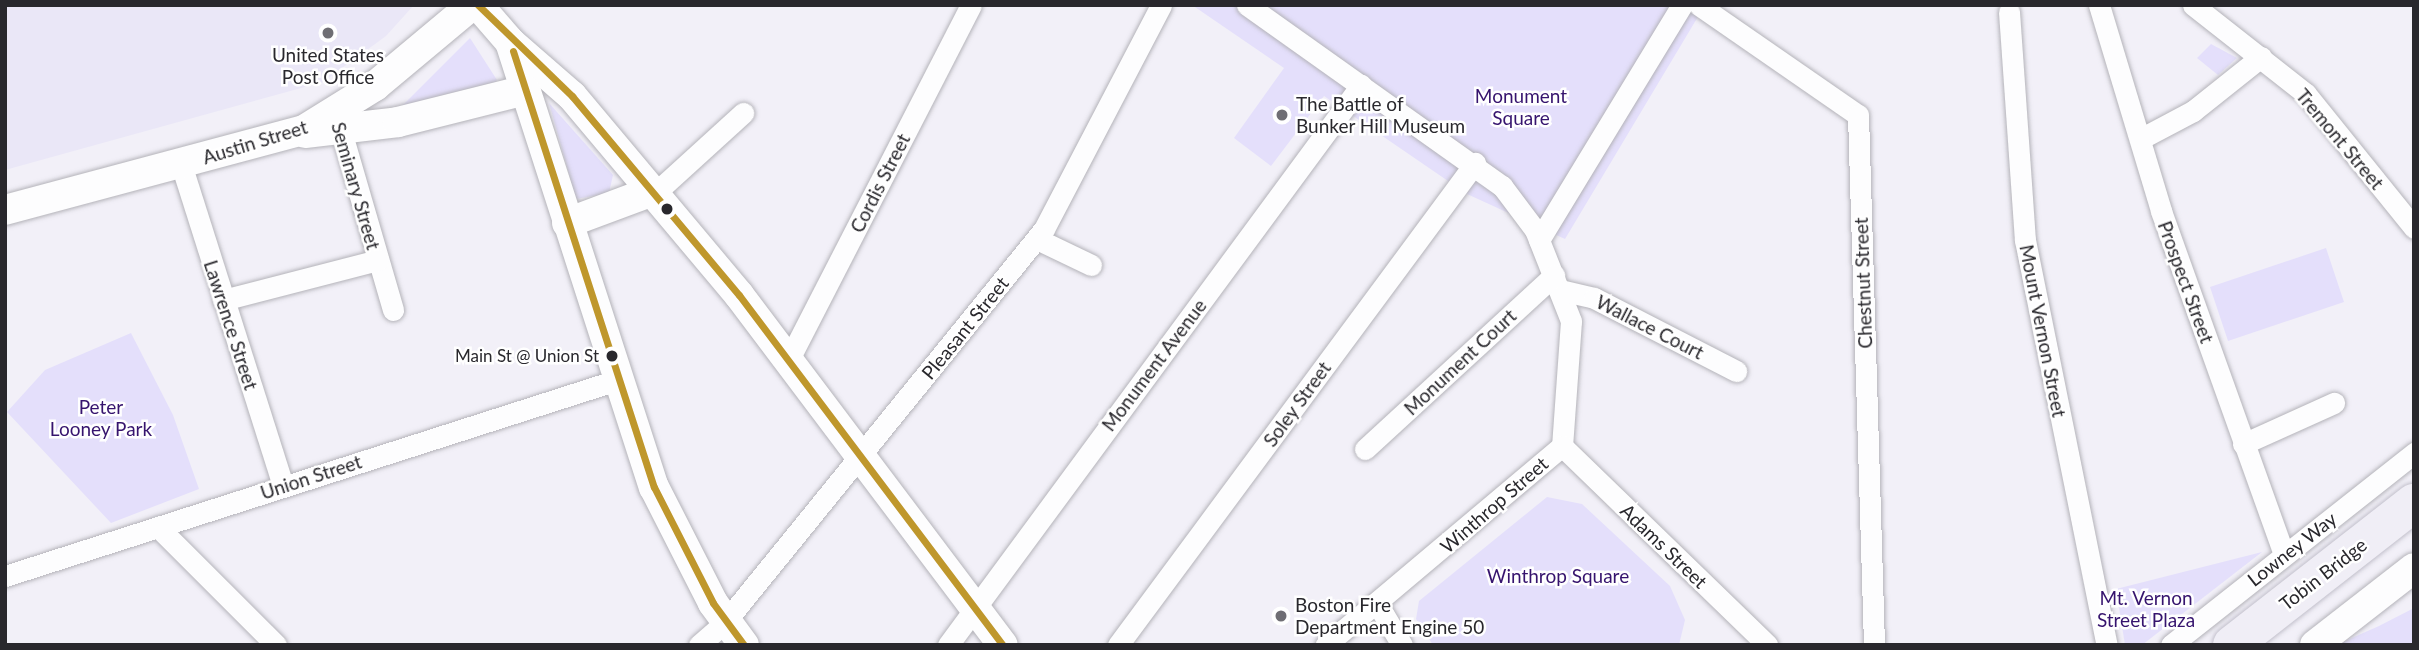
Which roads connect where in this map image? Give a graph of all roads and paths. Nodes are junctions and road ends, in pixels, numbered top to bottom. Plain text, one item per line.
1 (472, 5) edge
2 (478, 5) edge
3 (971, 5) edge
4 (1161, 5) edge
5 (1247, 5) edge
6 (1682, 5) edge
7 (1699, 5) edge
8 (2099, 5) edge
9 (2193, 5) edge
10 (2009, 12) dead end
11 (510, 43) junction
12 (2261, 57) junction
13 (1361, 85) junction
14 (525, 90) junction
15 (743, 113) dead end
16 (338, 121) junction
17 (2142, 138) junction
18 (1475, 163) junction
19 (181, 164) junction
20 (651, 194) junction
21 (5, 210) edge
22 (567, 223) junction
23 (2414, 228) edge
24 (1037, 239) junction
25 (1539, 240) junction
26 (378, 260) junction
27 (1091, 265) dead end
28 (1557, 283) junction
29 (223, 300) junction
30 (393, 310) dead end
31 (788, 361) junction
32 (1737, 371) dead end
33 (617, 380) junction
34 (2334, 403) dead end
35 (2243, 444) junction
36 (1562, 446) junction
37 (1365, 449) dead end
38 (2414, 453) edge
39 (862, 455) junction
40 (283, 485) junction
41 (2414, 503) edge
42 (158, 527) junction
43 (2284, 554) junction
44 (2414, 568) edge
45 (5, 576) edge
46 (1378, 605) junction
47 (975, 606) junction
48 (725, 622) junction
49 (1753, 640) edge
50 (276, 645) edge
51 (699, 645) edge
52 (744, 645) edge
53 (948, 645) edge
54 (1003, 645) edge
55 (1118, 645) edge
56 (1326, 645) edge
57 (1402, 645) edge
58 (1874, 645) edge
59 (2108, 645) edge
60 (2171, 645) edge
61 (2232, 645) edge
62 (2315, 645) edge

1 - 16 main road, Austin Street
2 - 11 main road
3 - 31 street, Cordis Street
4 - 24 street, Pleasant Street
5 - 13 street
6 - 25 street
7 - 58 street, Chestnut Street
8 - 17 street, Prospect Street
9 - 12 street, Tremont Street
10 - 59 street, Mount Vernon Street
11 - 14 main road
11 - 20 main road
12 - 17 street
12 - 23 street, Tremont Street
13 - 18 street
13 - 47 street, Monument Avenue
14 - 16 main road
14 - 22 main road
15 - 20 street
16 - 19 main road, Austin Street
16 - 26 street, Seminary Street
17 - 35 street, Prospect Street
18 - 25 street
18 - 55 street, Soley Street
19 - 21 main road, Austin Street
19 - 29 street, Lawrence Street
20 - 22 main road
20 - 31 main road
22 - 33 main road
24 - 27 street
24 - 39 street, Pleasant Street
25 - 28 street, Winthrop Street
26 - 29 street, Seminary Street
26 - 30 street, Seminary Street
28 - 32 street, Wallace Court
28 - 36 street, Winthrop Street
28 - 37 street, Monument Court
29 - 40 street, Lawrence Street
31 - 39 main road
33 - 40 street, Union Street
33 - 48 main road
34 - 35 street
35 - 43 street, Prospect Street
36 - 46 street, Winthrop Street
36 - 49 street, Adams Street
38 - 43 street, Lowney Way
39 - 47 main road
39 - 48 street, Pleasant Street
40 - 42 street, Union Street
41 - 61 highway, Tobin Bridge, bridge
42 - 45 street, Union Street
42 - 50 street
43 - 60 street, Lowney Way
44 - 62 main road
46 - 56 street, Winthrop Street
46 - 57 street
47 - 53 street, Monument Avenue
47 - 54 main road
48 - 51 street, Pleasant Street
48 - 52 main road

